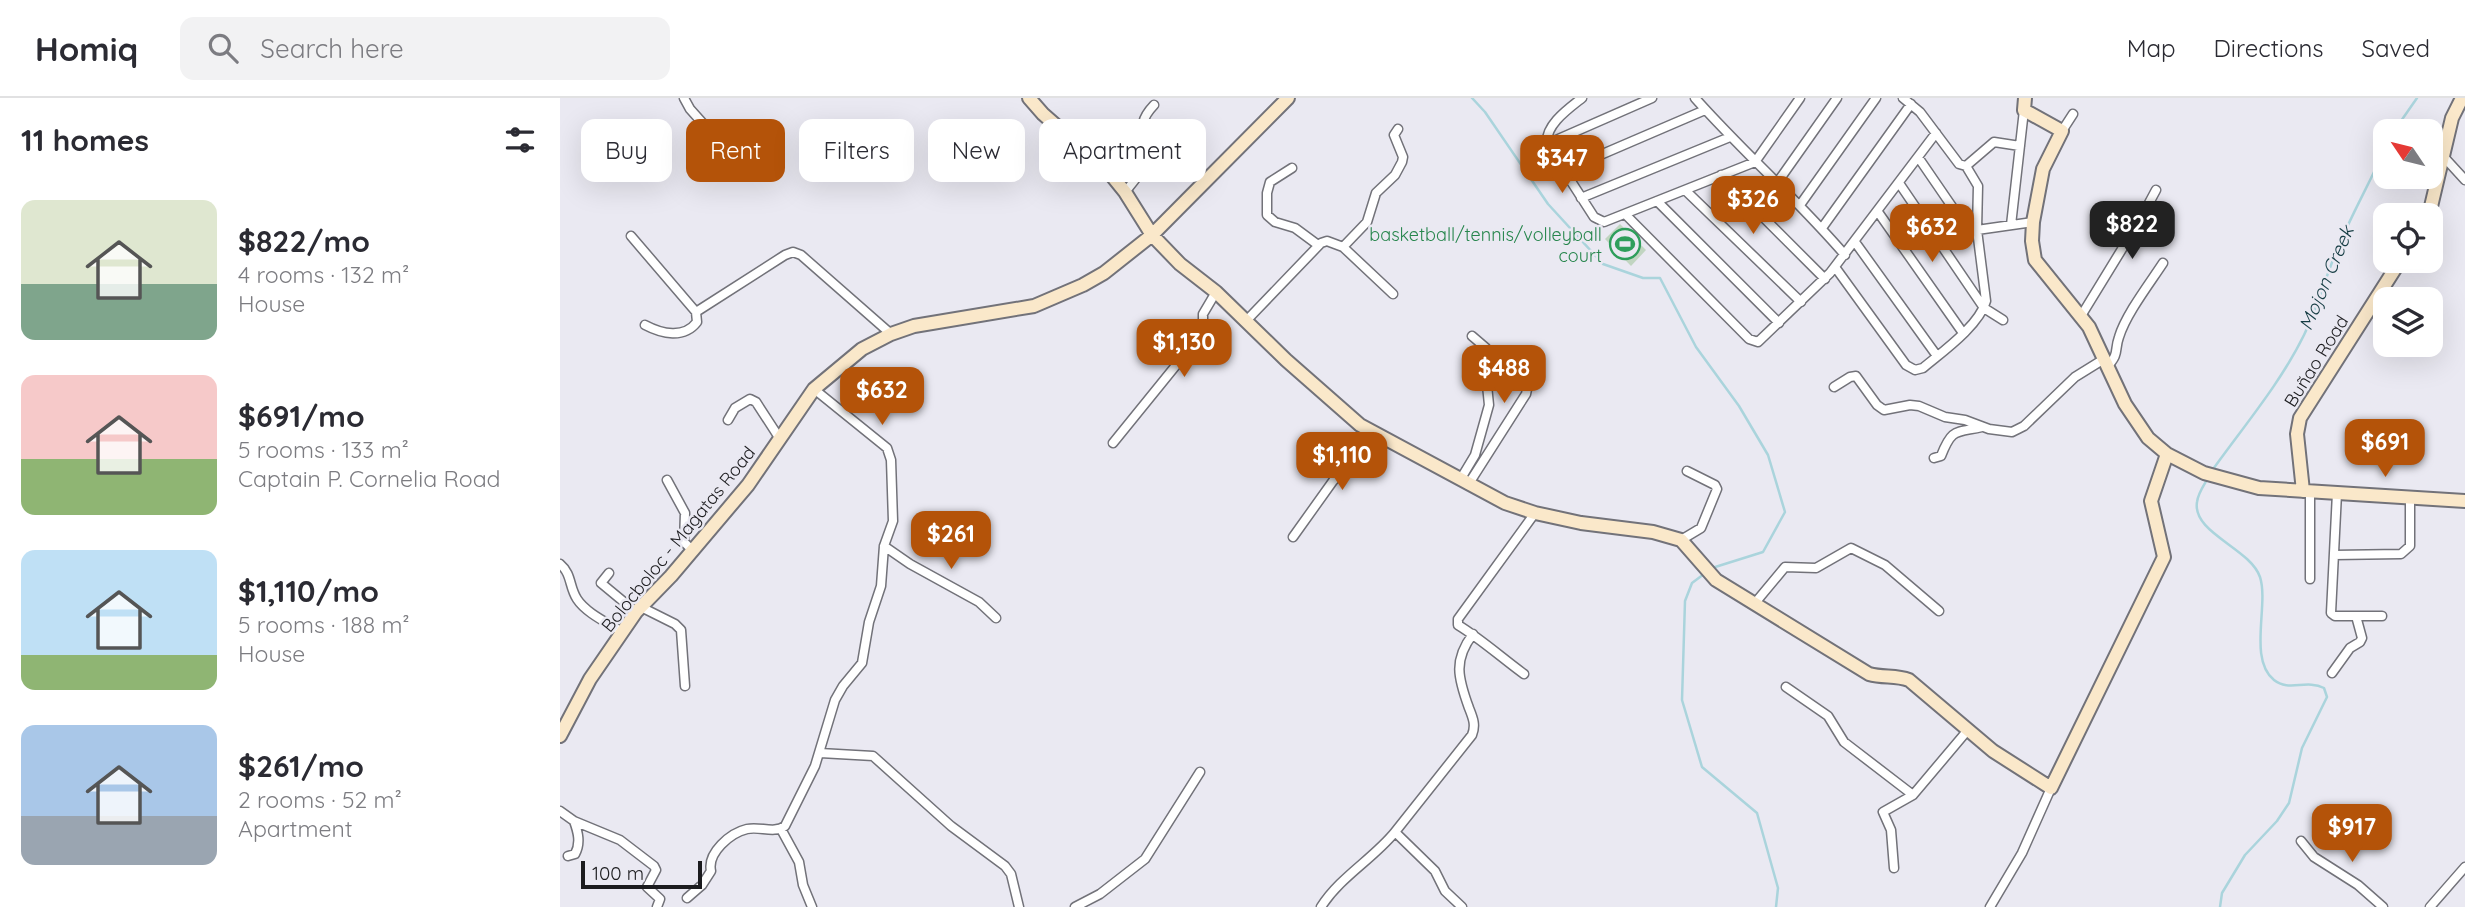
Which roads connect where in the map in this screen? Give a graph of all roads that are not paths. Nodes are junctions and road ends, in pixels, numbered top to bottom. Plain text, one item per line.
1 (684, 98) edge
2 (1029, 98) edge
3 (1288, 98) edge
4 (1582, 98) edge
5 (1652, 98) edge
6 (1695, 98) edge
7 (1800, 98) edge
8 (1837, 98) edge
9 (1876, 98) edge
10 (1903, 98) edge
11 (2462, 98) edge
12 (1154, 104) dead end
13 (1911, 104) junction
14 (2024, 104) edge
15 (1705, 110) junction
16 (2073, 114) dead end
17 (699, 119) edge
18 (1398, 129) dead end
19 (2062, 131) junction
20 (1936, 133) junction
21 (1730, 137) junction
22 (1547, 144) junction
23 (2020, 146) junction
24 (2443, 152) edge
25 (1919, 157) junction
26 (2443, 157) edge
27 (1755, 162) junction
28 (1966, 166) junction
29 (1292, 168) dead end
30 (1563, 171) junction
31 (1721, 175) junction
32 (2465, 180) edge
33 (1777, 183) junction
34 (1899, 183) junction
35 (1685, 190) junction
36 (2156, 190) dead end
37 (1125, 192) junction
38 (1581, 198) junction
39 (1657, 201) junction
40 (1800, 205) junction
41 (1878, 212) junction
42 (1625, 214) junction
43 (2033, 222) junction
44 (2011, 225) junction
45 (1822, 228) junction
46 (1977, 230) junction
47 (1152, 235) junction
48 (631, 236) dead end
49 (1855, 242) junction
50 (1318, 245) junction
51 (1343, 247) junction
52 (1845, 255) junction
53 (2163, 263) dead end
54 (1835, 267) junction
55 (2392, 273) edge
56 (1825, 279) junction
57 (1216, 292) junction
58 (1393, 294) dead end
59 (1801, 302) junction
60 (1984, 308) junction
61 (696, 312) junction
62 (2081, 316) junction
63 (1247, 320) junction
64 (2003, 320) dead end
65 (1779, 323) junction
66 (645, 326) dead end
67 (1963, 333) junction
68 (891, 334) junction
69 (1472, 336) dead end
70 (1937, 356) junction
71 (2106, 363) junction
72 (1530, 375) dead end
73 (1834, 387) dead end
74 (814, 389) junction
75 (728, 420) dead end
76 (1982, 427) junction
77 (1375, 433) junction
78 (780, 439) junction
79 (1113, 443) dead end
80 (2167, 454) junction
81 (1934, 458) dead end
82 (1687, 471) dead end
83 (667, 480) dead end
84 (1464, 482) junction
85 (2306, 491) junction
86 (2337, 493) junction
87 (2410, 496) junction
88 (2465, 500) edge
89 (1535, 513) junction
90 (1293, 537) dead end
91 (1681, 540) junction
92 (884, 546) junction
93 (692, 550) junction
94 (2334, 555) junction
95 (560, 565) edge
96 (609, 573) dead end
97 (2311, 579) dead end
98 (1755, 603) junction
99 (639, 609) junction
100 (1939, 611) dead end
101 (2356, 616) junction
102 (2382, 617) dead end
103 (996, 618) dead end
104 (622, 632) junction
105 (1473, 634) junction
106 (2332, 673) dead end
107 (1524, 674) dead end
108 (685, 685) dead end
109 (1786, 687) dead end
110 (1967, 731) junction
111 (560, 736) edge
112 (820, 753) junction
113 (1200, 772) dead end
114 (2052, 788) junction
115 (1913, 795) junction
116 (560, 811) edge
117 (573, 821) junction
118 (781, 829) junction
119 (1395, 832) junction
120 (2301, 841) dead end
121 (568, 856) dead end
122 (2465, 867) edge
123 (1894, 868) dead end
124 (687, 898) dead end
125 (657, 907) edge
126 (812, 907) edge
127 (1019, 907) edge
128 (1075, 907) edge
129 (1321, 907) edge
130 (1462, 907) edge
131 (1990, 907) edge
132 (2383, 907) edge
133 (2430, 907) edge

1 - 17 street
2 - 37 street
3 - 47 street, Bolocboloc - Magatas Road
4 - 22 street
5 - 22 street
6 - 15 street
7 - 27 street
8 - 33 street
9 - 40 street
10 - 13 street
11 - 24 street
12 - 37 street
13 - 20 street
13 - 45 street
14 - 19 street
14 - 23 street
15 - 21 street
15 - 30 street
16 - 19 street
18 - 51 street
19 - 43 street
20 - 25 street
20 - 28 street
21 - 27 street
21 - 38 street
22 - 30 street
23 - 28 street
23 - 44 street
25 - 34 street
25 - 46 street
26 - 32 street
27 - 31 street
27 - 33 street
28 - 46 street
29 - 50 street
30 - 38 street
31 - 35 street
31 - 56 street
33 - 40 street
34 - 41 street
34 - 60 street
35 - 39 street
35 - 59 street
36 - 62 street
37 - 47 street
38 - 42 street
39 - 42 street
39 - 65 street
40 - 45 street
41 - 49 street
41 - 67 street
42 - 65 street
43 - 44 street
43 - 62 street
44 - 46 street
45 - 52 street
46 - 60 street
47 - 57 street
47 - 68 street, Bolocboloc - Magatas Road
48 - 61 street
49 - 52 street
49 - 70 street
50 - 51 street
50 - 63 street
51 - 58 street
52 - 54 street
53 - 71 street
54 - 56 street
54 - 70 street
55 - 85 street, Buñao Road
56 - 59 street
57 - 63 street
57 - 79 street
59 - 65 street
60 - 64 street
60 - 67 street
61 - 66 street
61 - 68 street
62 - 71 street
63 - 77 street
67 - 70 street
68 - 74 street, Bolocboloc - Magatas Road
69 - 84 street
71 - 76 street
71 - 80 street
72 - 84 street
73 - 76 street
74 - 78 street, Bolocboloc - Magatas Road
74 - 92 street
75 - 78 street
76 - 81 street
77 - 84 street
77 - 90 street
78 - 93 street, Bolocboloc - Magatas Road
80 - 85 street
80 - 114 street
82 - 91 street
83 - 93 street
84 - 89 street
85 - 86 street
85 - 97 street
86 - 87 street
86 - 94 street
87 - 88 street
87 - 94 street
89 - 91 street
89 - 105 street
91 - 98 street
92 - 103 street
92 - 112 street
93 - 99 street, Bolocboloc - Magatas Road
94 - 101 street
95 - 104 street
96 - 99 street
98 - 100 street
98 - 110 street
99 - 104 street, Bolocboloc - Magatas Road
99 - 108 street
101 - 102 street
101 - 106 street
104 - 111 street, Bolocboloc - Magatas Road
105 - 107 street
105 - 119 street
109 - 115 street
110 - 114 street
110 - 115 street
112 - 118 street
112 - 127 street
113 - 128 street
114 - 131 street
115 - 123 street
116 - 117 street
117 - 121 street
117 - 125 street
118 - 124 street
118 - 126 street
119 - 129 street
119 - 130 street
120 - 132 street
122 - 133 street

